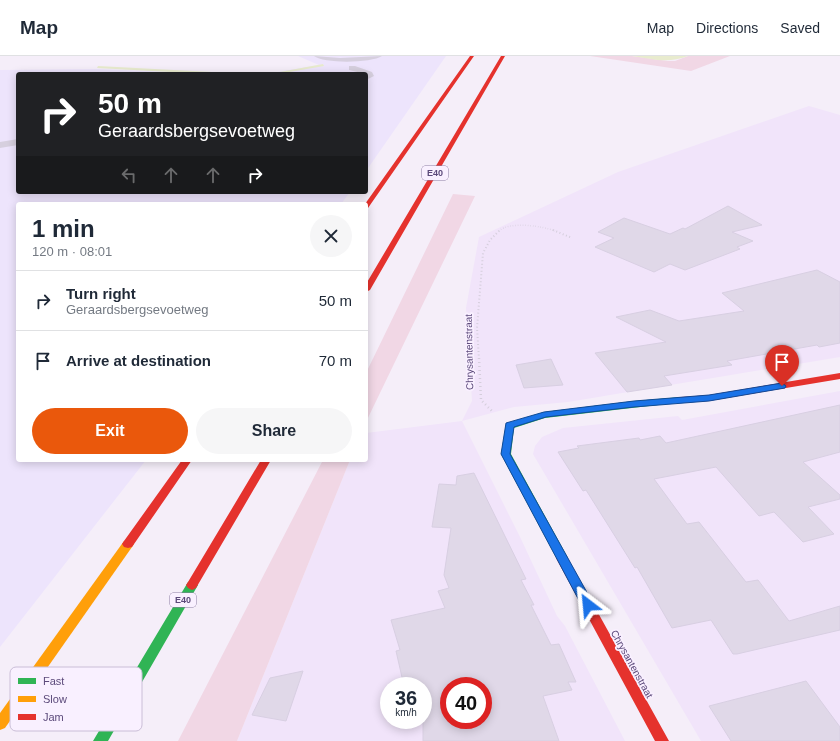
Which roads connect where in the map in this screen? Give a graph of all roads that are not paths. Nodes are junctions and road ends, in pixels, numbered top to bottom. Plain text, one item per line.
1 (317, 56) edge
2 (379, 56) edge
3 (472, 56) edge
4 (503, 56) edge
5 (352, 68) dead end
6 (363, 72) edge
7 (16, 142) edge
8 (0, 146) edge
9 (368, 204) edge
10 (368, 287) edge
11 (840, 376) edge
12 (186, 462) edge
13 (265, 462) edge
14 (40, 667) edge
15 (142, 670) edge
16 (10, 710) edge
17 (0, 724) edge
18 (106, 731) edge
19 (100, 741) edge
20 (662, 741) edge

1 - 2 lane
3 - 9 main road
4 - 10 main road, E40
5 - 6 lane
7 - 8 lane
11 - 20 main road, Chrysantenstraat
12 - 14 main road
13 - 15 main road, E40
16 - 17 main road
18 - 19 main road, E40

